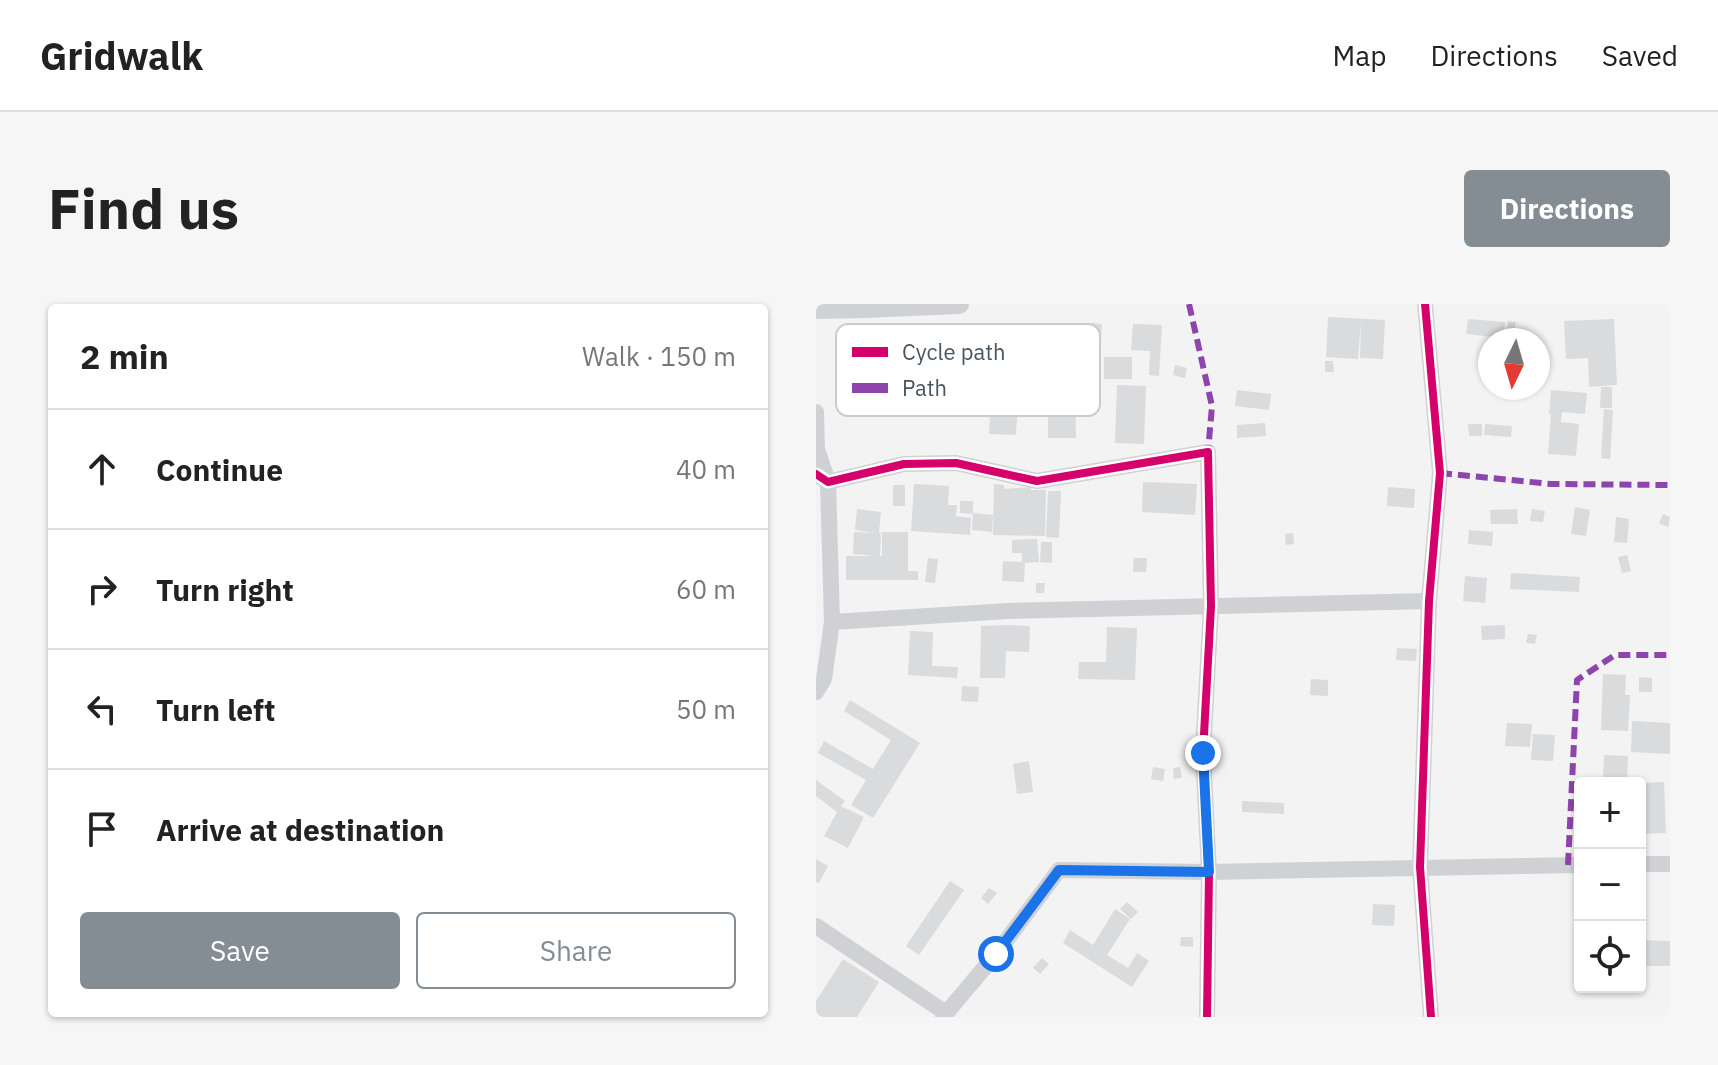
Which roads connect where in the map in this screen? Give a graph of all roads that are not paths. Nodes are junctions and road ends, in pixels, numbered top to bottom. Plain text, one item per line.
1 (959, 304) edge
2 (1425, 304) edge
3 (816, 309) edge
4 (816, 412) edge
5 (822, 478) edge
6 (1429, 601) junction
7 (1211, 606) junction
8 (832, 622) junction
9 (816, 692) edge
10 (1646, 864) edge
11 (1670, 864) edge
12 (1574, 865) edge
13 (1420, 867) junction
14 (1209, 872) junction
15 (816, 926) edge
16 (945, 1015) edge
17 (1207, 1017) edge
18 (1431, 1017) edge

1 - 3 street
2 - 6 street
4 - 5 street
5 - 7 street
5 - 8 street
6 - 7 street
6 - 13 street
7 - 8 street
7 - 14 street
8 - 9 street
10 - 11 street
12 - 13 street
13 - 14 street
13 - 18 street
14 - 16 street
14 - 17 street
15 - 16 street

